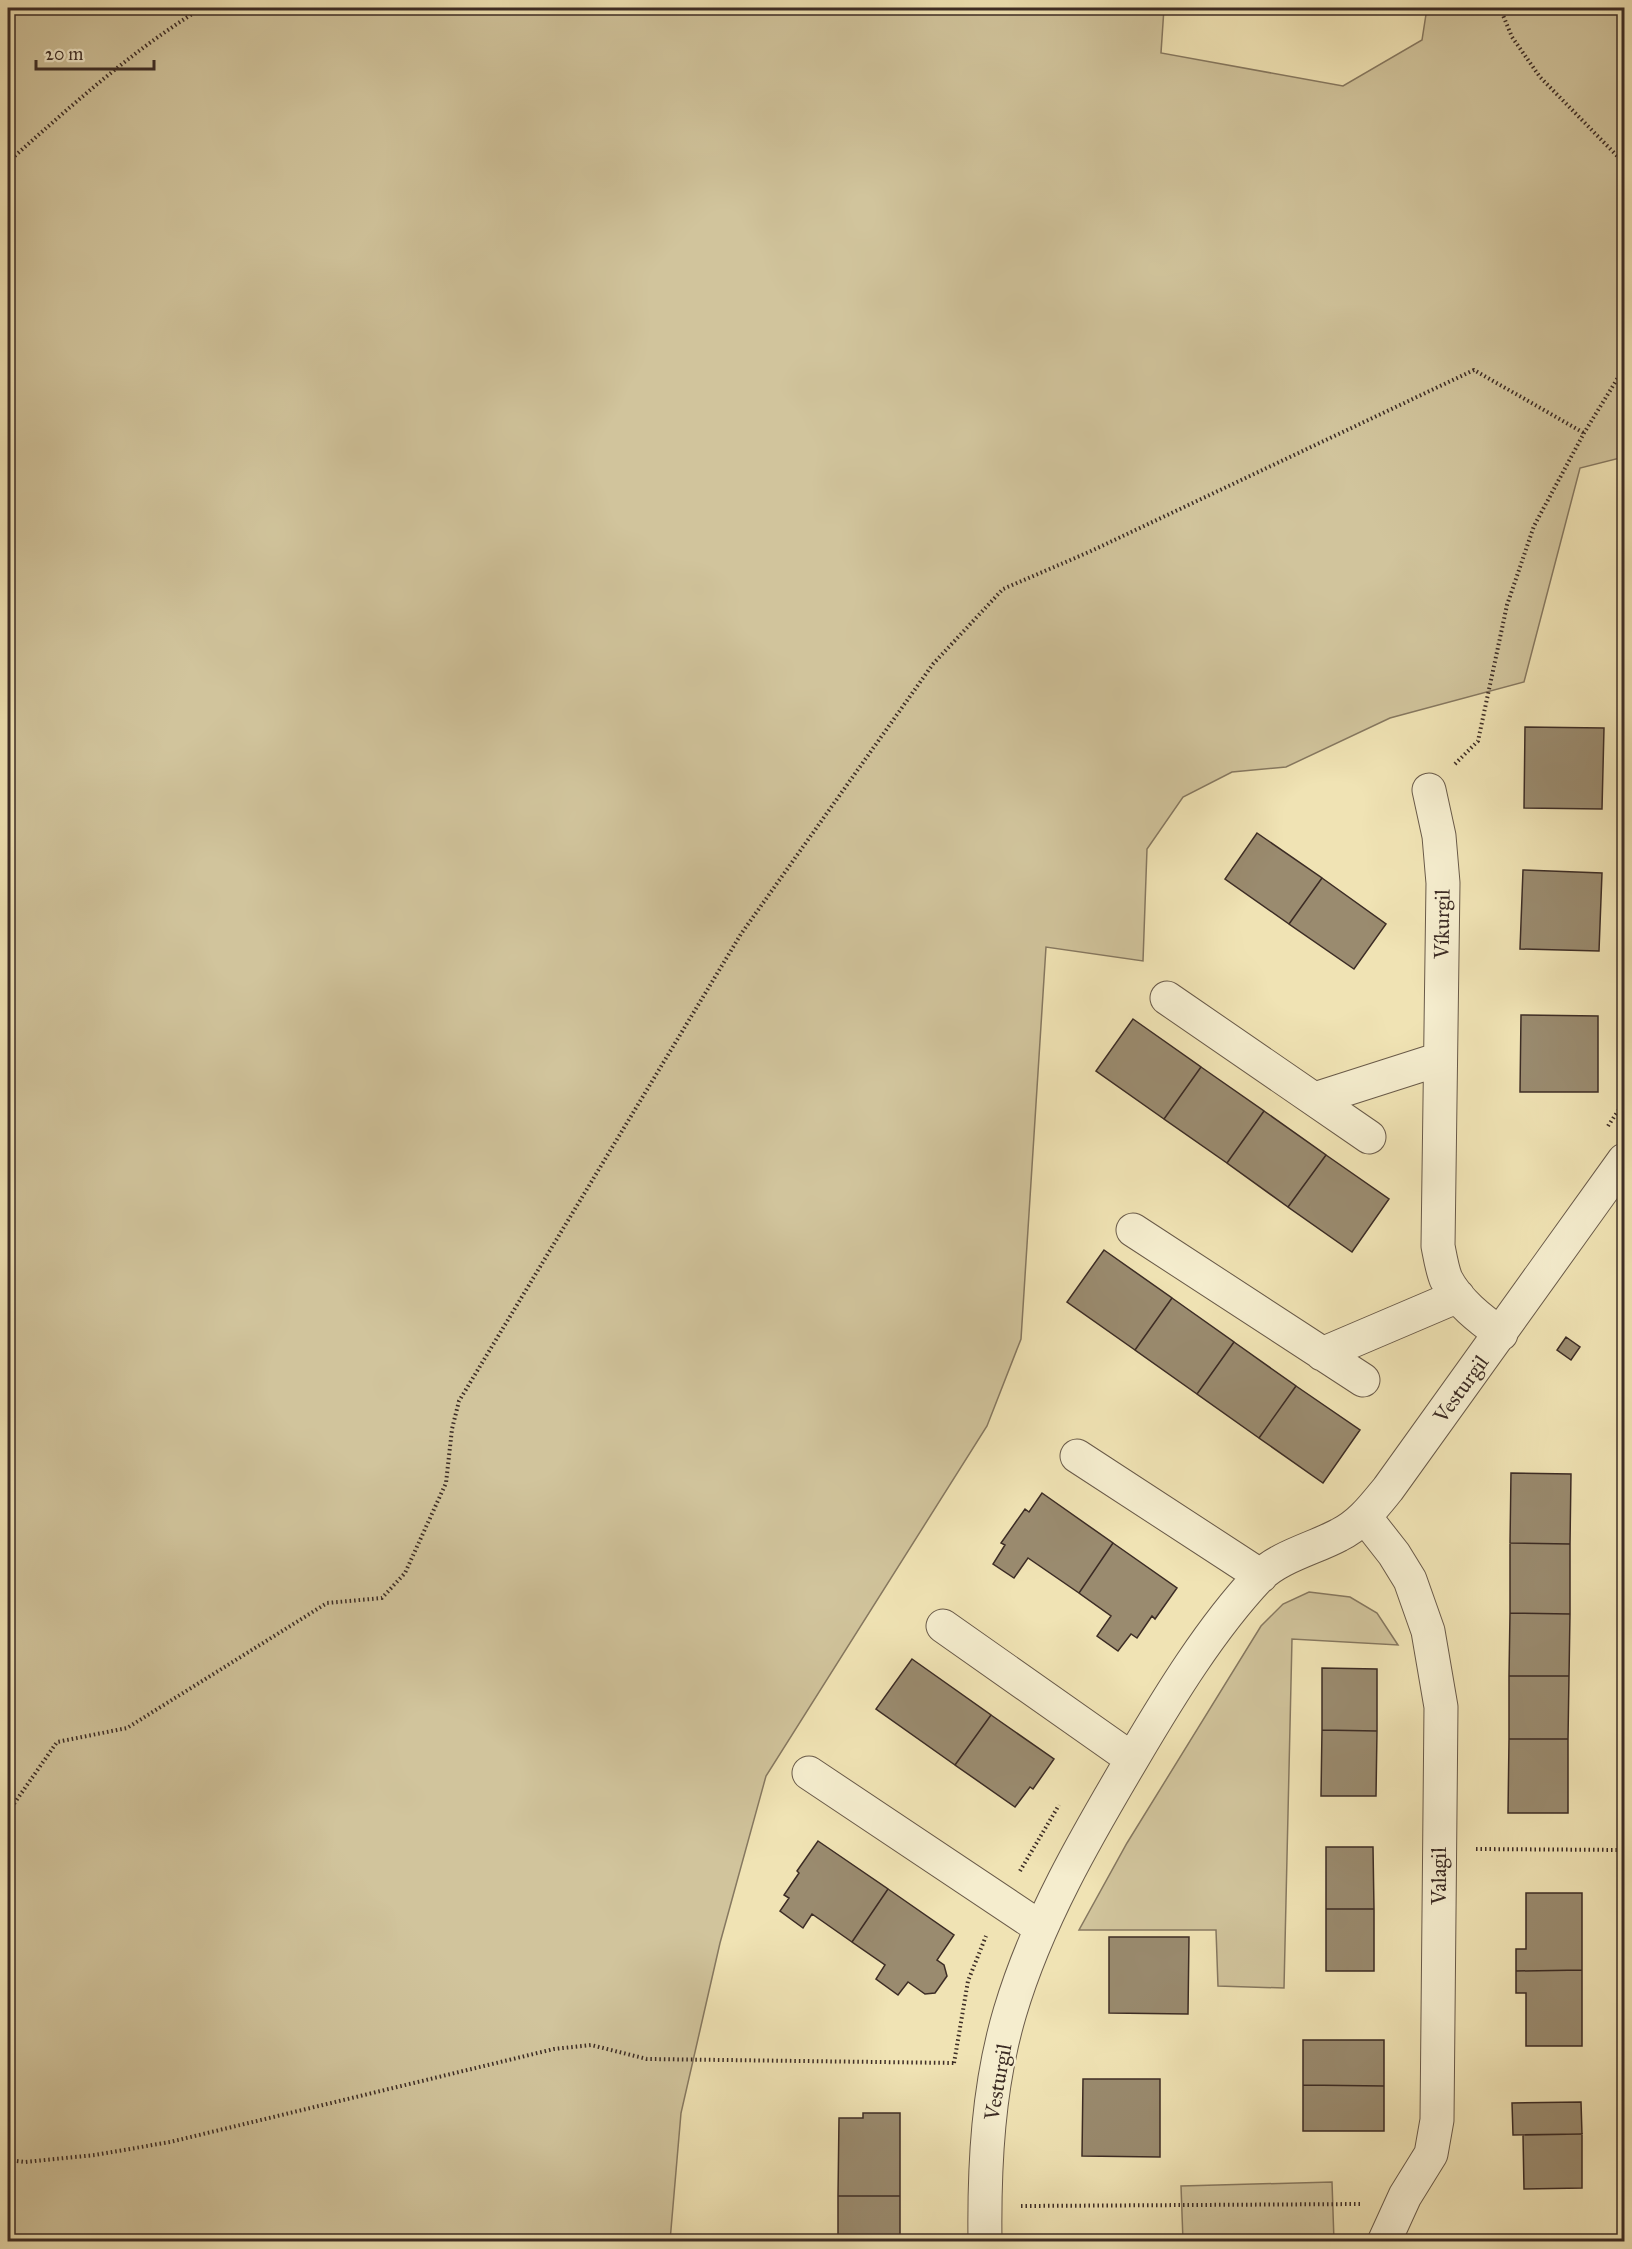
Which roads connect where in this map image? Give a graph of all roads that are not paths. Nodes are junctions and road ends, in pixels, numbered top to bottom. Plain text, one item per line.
1 (1429, 790) road end
2 (1167, 998) dead end
3 (1440, 1059) junction
4 (1315, 1099) junction
5 (1369, 1137) dead end
6 (1624, 1160) edge
7 (1133, 1230) dead end
8 (1458, 1296) junction
9 (1501, 1334) junction
10 (1322, 1354) junction
11 (1363, 1380) dead end
12 (1077, 1456) dead end
13 (1365, 1517) junction
14 (1261, 1576) junction
15 (943, 1626) dead end
16 (1132, 1760) junction
17 (809, 1773) dead end
18 (1041, 1928) junction
19 (985, 2241) edge
20 (1384, 2241) edge

1 - 3 street, Víkurgil
2 - 4 street
3 - 4 street
3 - 8 street, Víkurgil
4 - 5 street
6 - 9 street, Vesturgil
7 - 10 street
8 - 9 street, Víkurgil
8 - 10 street
9 - 13 street, Vesturgil
10 - 11 street
12 - 14 street
13 - 14 street, Vesturgil
13 - 20 street, Valagil
14 - 16 street, Vesturgil
15 - 16 street
16 - 18 street, Vesturgil
17 - 18 street
18 - 19 street, Vesturgil

